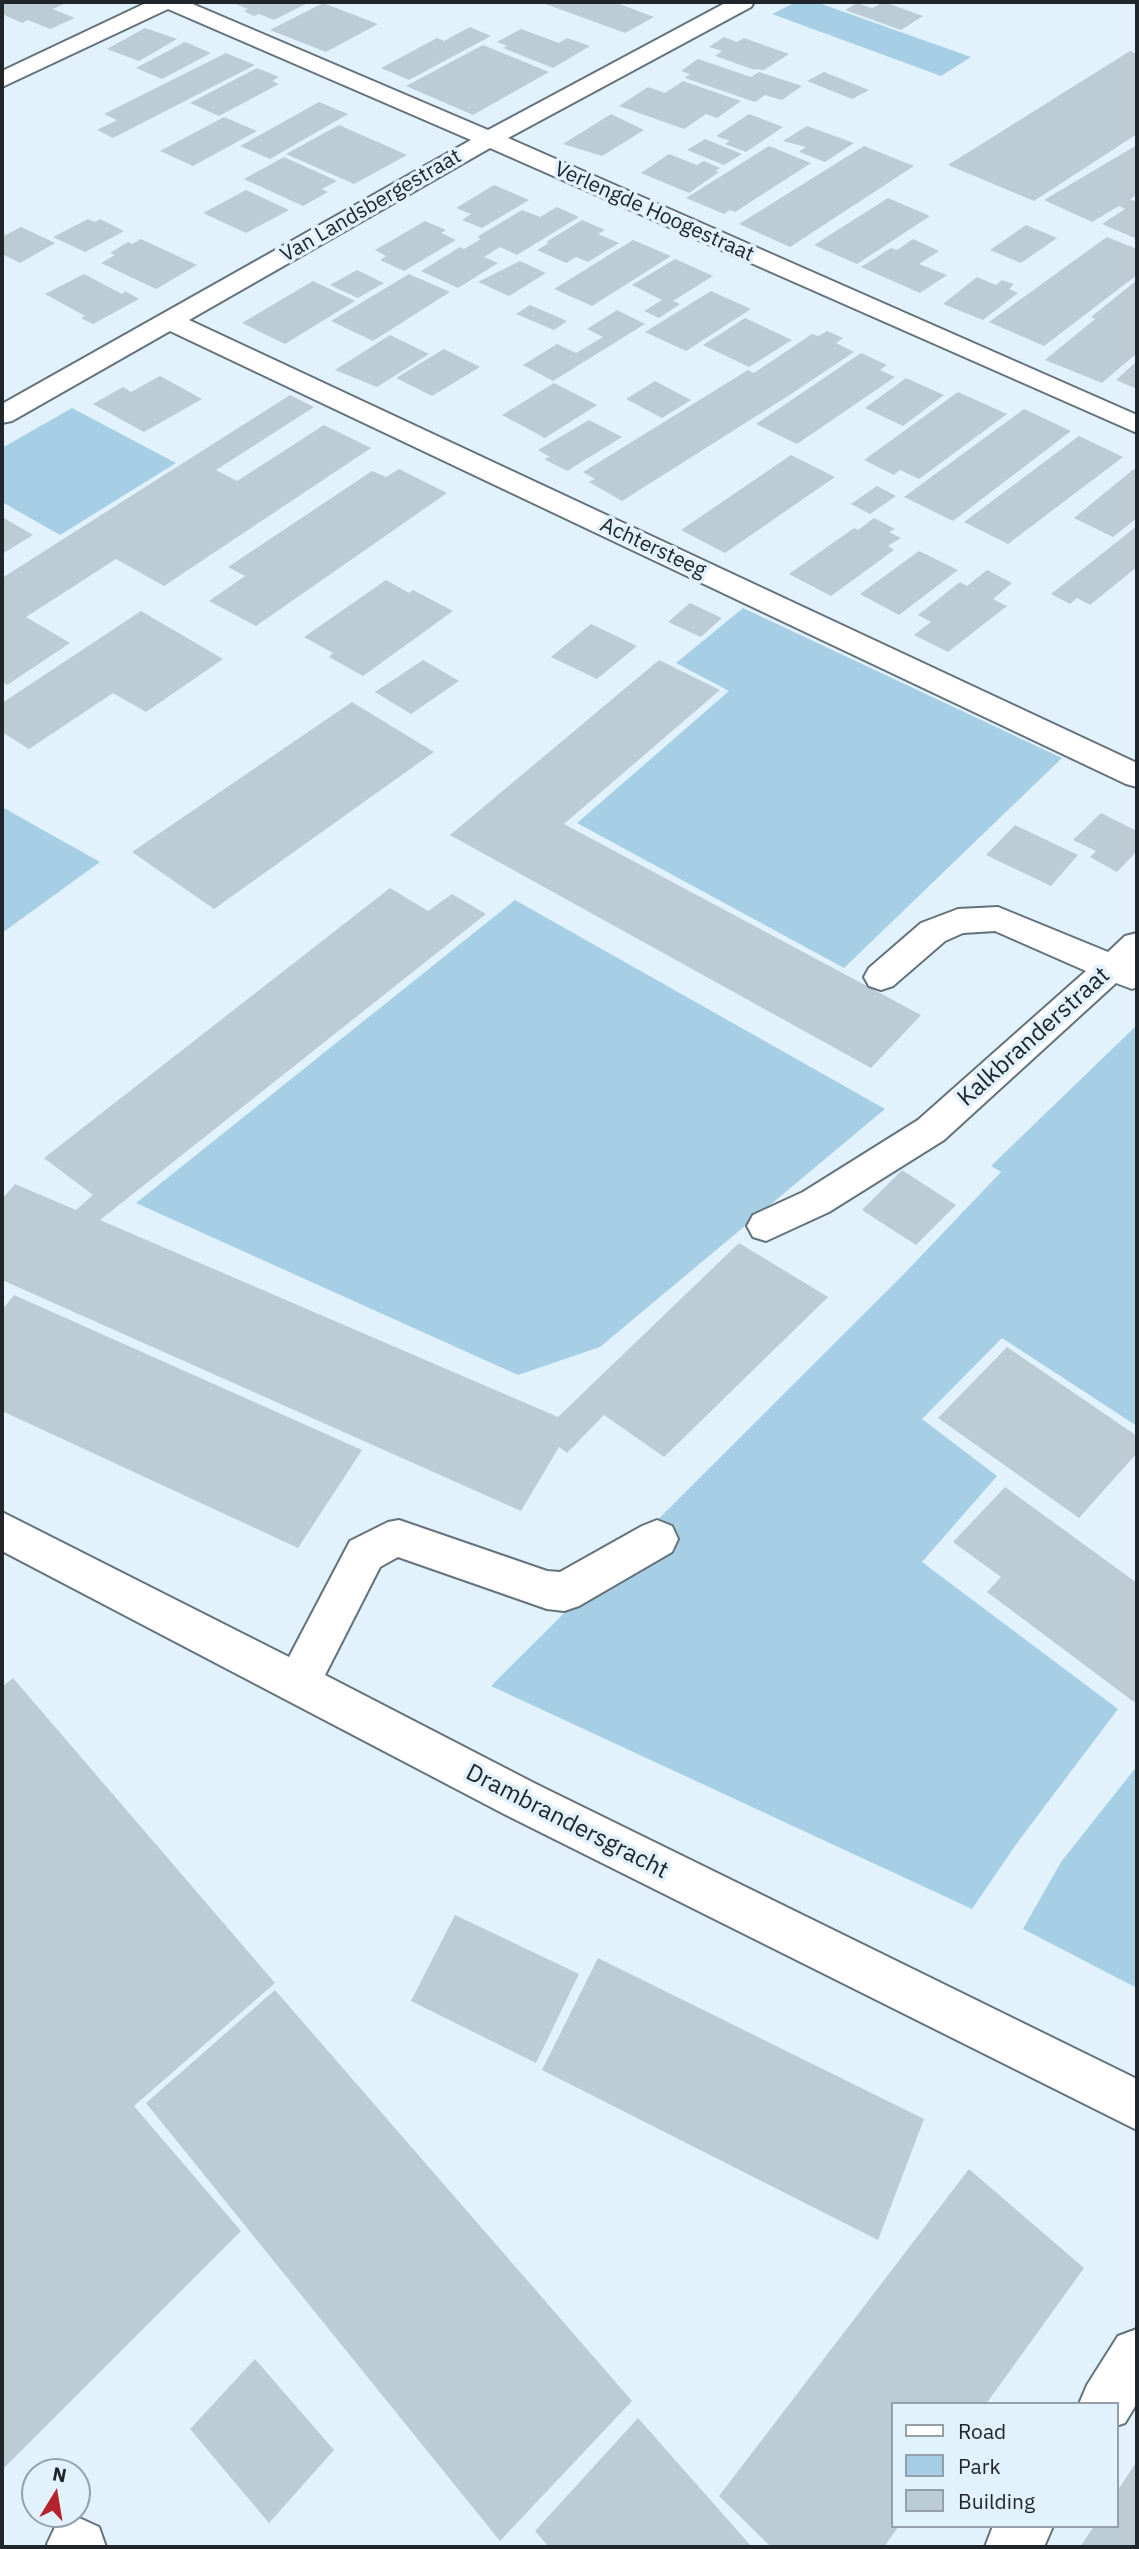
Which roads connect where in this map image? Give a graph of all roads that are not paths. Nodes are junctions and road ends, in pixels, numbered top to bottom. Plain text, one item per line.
1 (167, 2) edge
2 (743, 2) edge
3 (2, 80) edge
4 (489, 139) junction
5 (170, 321) junction
6 (2, 415) edge
7 (1137, 425) edge
8 (1137, 776) edge
9 (1129, 963) edge
10 (881, 977) dead end
11 (766, 1226) dead end
12 (2, 1530) edge
13 (657, 1539) dead end
14 (297, 1685) junction
15 (1137, 2105) edge
16 (1137, 2355) edge
17 (1107, 2402) edge
18 (1025, 2528) edge
19 (1013, 2547) edge

1 - 3 street
1 - 4 street, Verlengde Hoogestraat
2 - 4 street, Van Landsbergestraat
4 - 5 street, Van Landsbergestraat
4 - 7 street, Verlengde Hoogestraat
5 - 6 street, Van Landsbergestraat
5 - 8 street, Achtersteeg
9 - 10 street
9 - 11 street, Kalkbranderstraat
12 - 14 street, Drambrandersgracht
13 - 14 street
14 - 15 street, Drambrandersgracht
16 - 17 street
18 - 19 street

